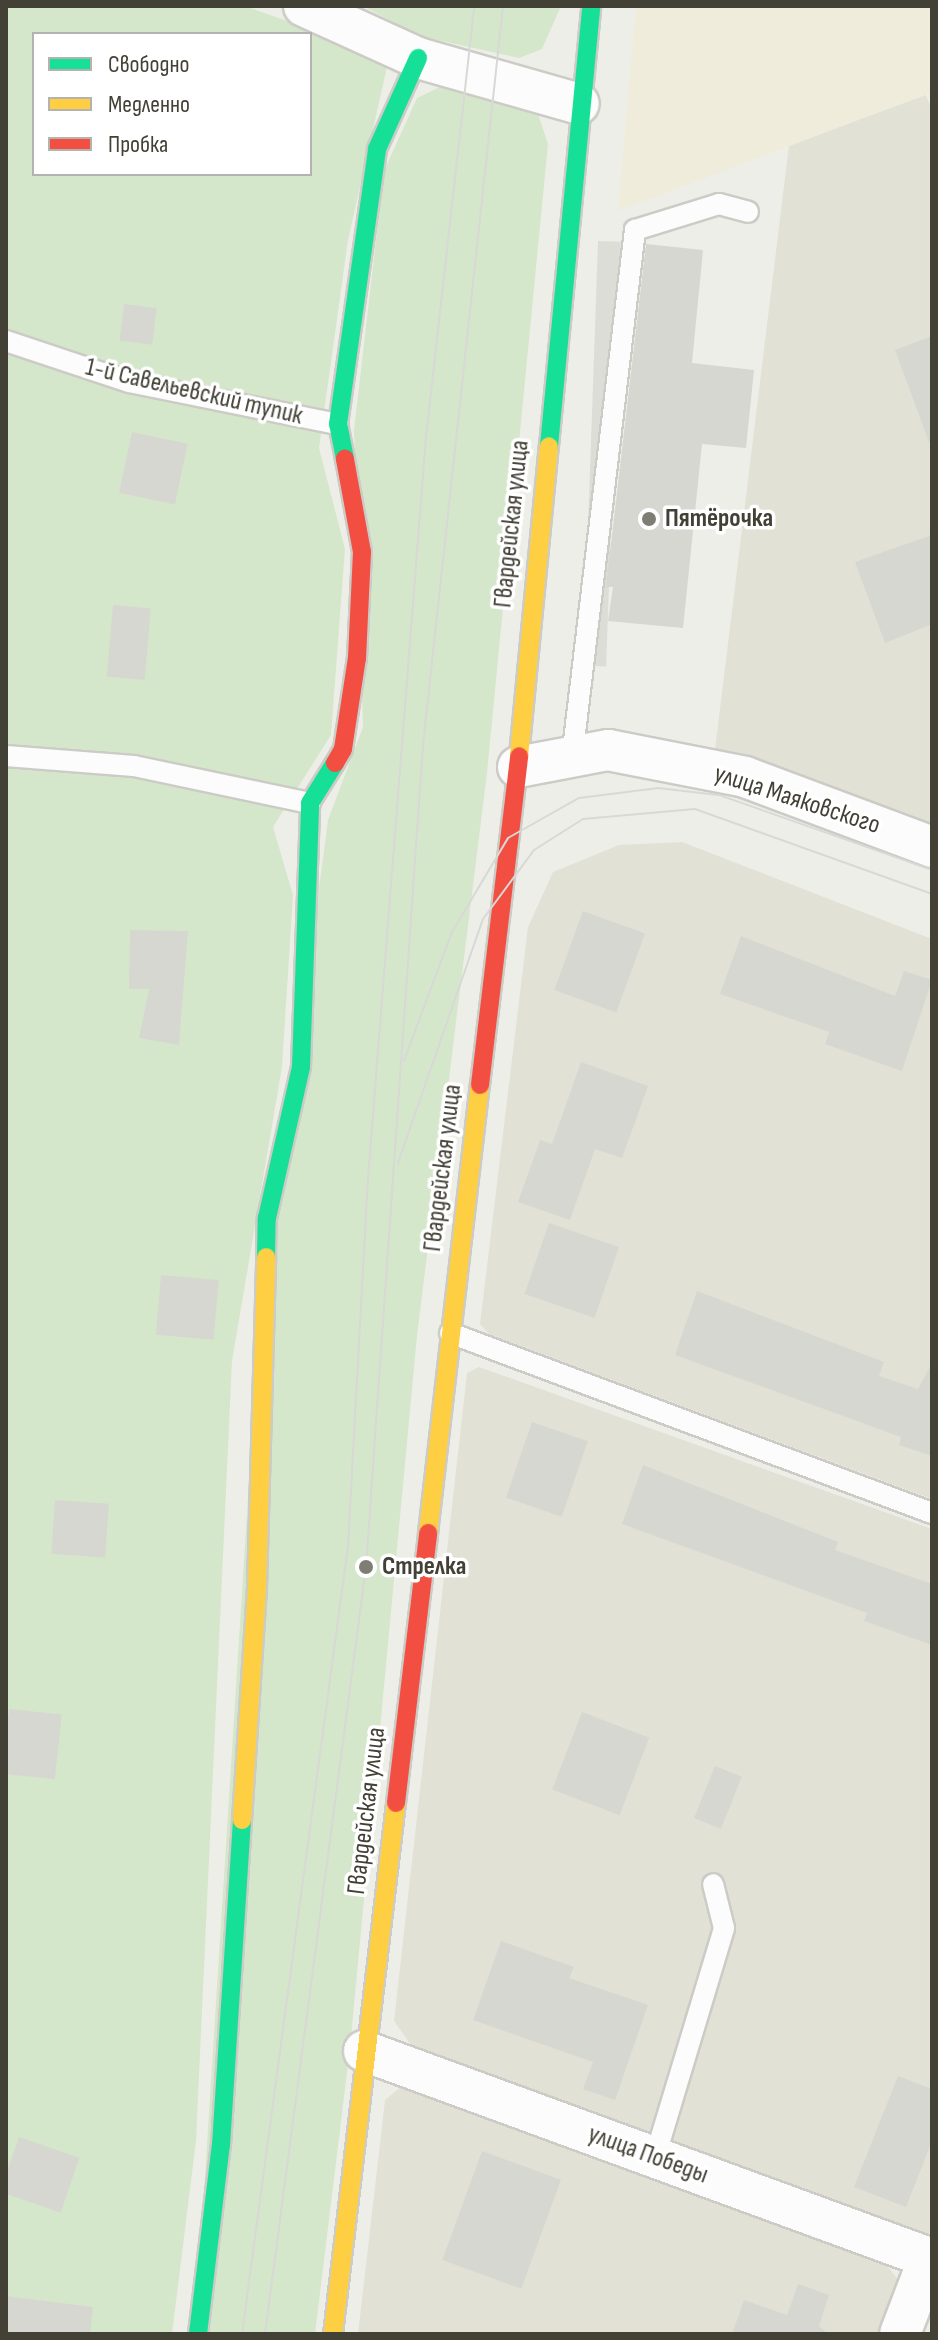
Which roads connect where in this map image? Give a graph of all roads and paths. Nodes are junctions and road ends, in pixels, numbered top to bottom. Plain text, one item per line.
1 (304, 6) edge
2 (591, 6) edge
3 (418, 58) junction
4 (579, 104) junction
5 (748, 212) dead end
6 (6, 341) edge
7 (338, 424) junction
8 (6, 756) edge
9 (572, 758) junction
10 (518, 767) junction
11 (310, 803) junction
12 (932, 847) edge
13 (450, 1333) junction
14 (932, 1513) edge
15 (713, 1884) dead end
16 (364, 2051) junction
17 (655, 2157) junction
18 (931, 2258) edge
19 (198, 2334) edge
20 (333, 2334) edge
21 (900, 2334) edge

1 - 3 street
2 - 4 main road, Гвардейская улица
3 - 4 street
3 - 7 main road
4 - 10 main road, Гвардейская улица
5 - 9 lane
6 - 7 lane, 1-й Савельевский тупик
7 - 11 main road
8 - 11 lane
9 - 10 street, улица Маяковского
9 - 12 street, улица Маяковского
10 - 13 main road, Гвардейская улица
11 - 19 main road
13 - 14 lane
13 - 16 main road, Гвардейская улица
15 - 17 lane
16 - 17 street, улица Победы
16 - 20 main road, Гвардейская улица
17 - 18 street, улица Победы
18 - 21 street

